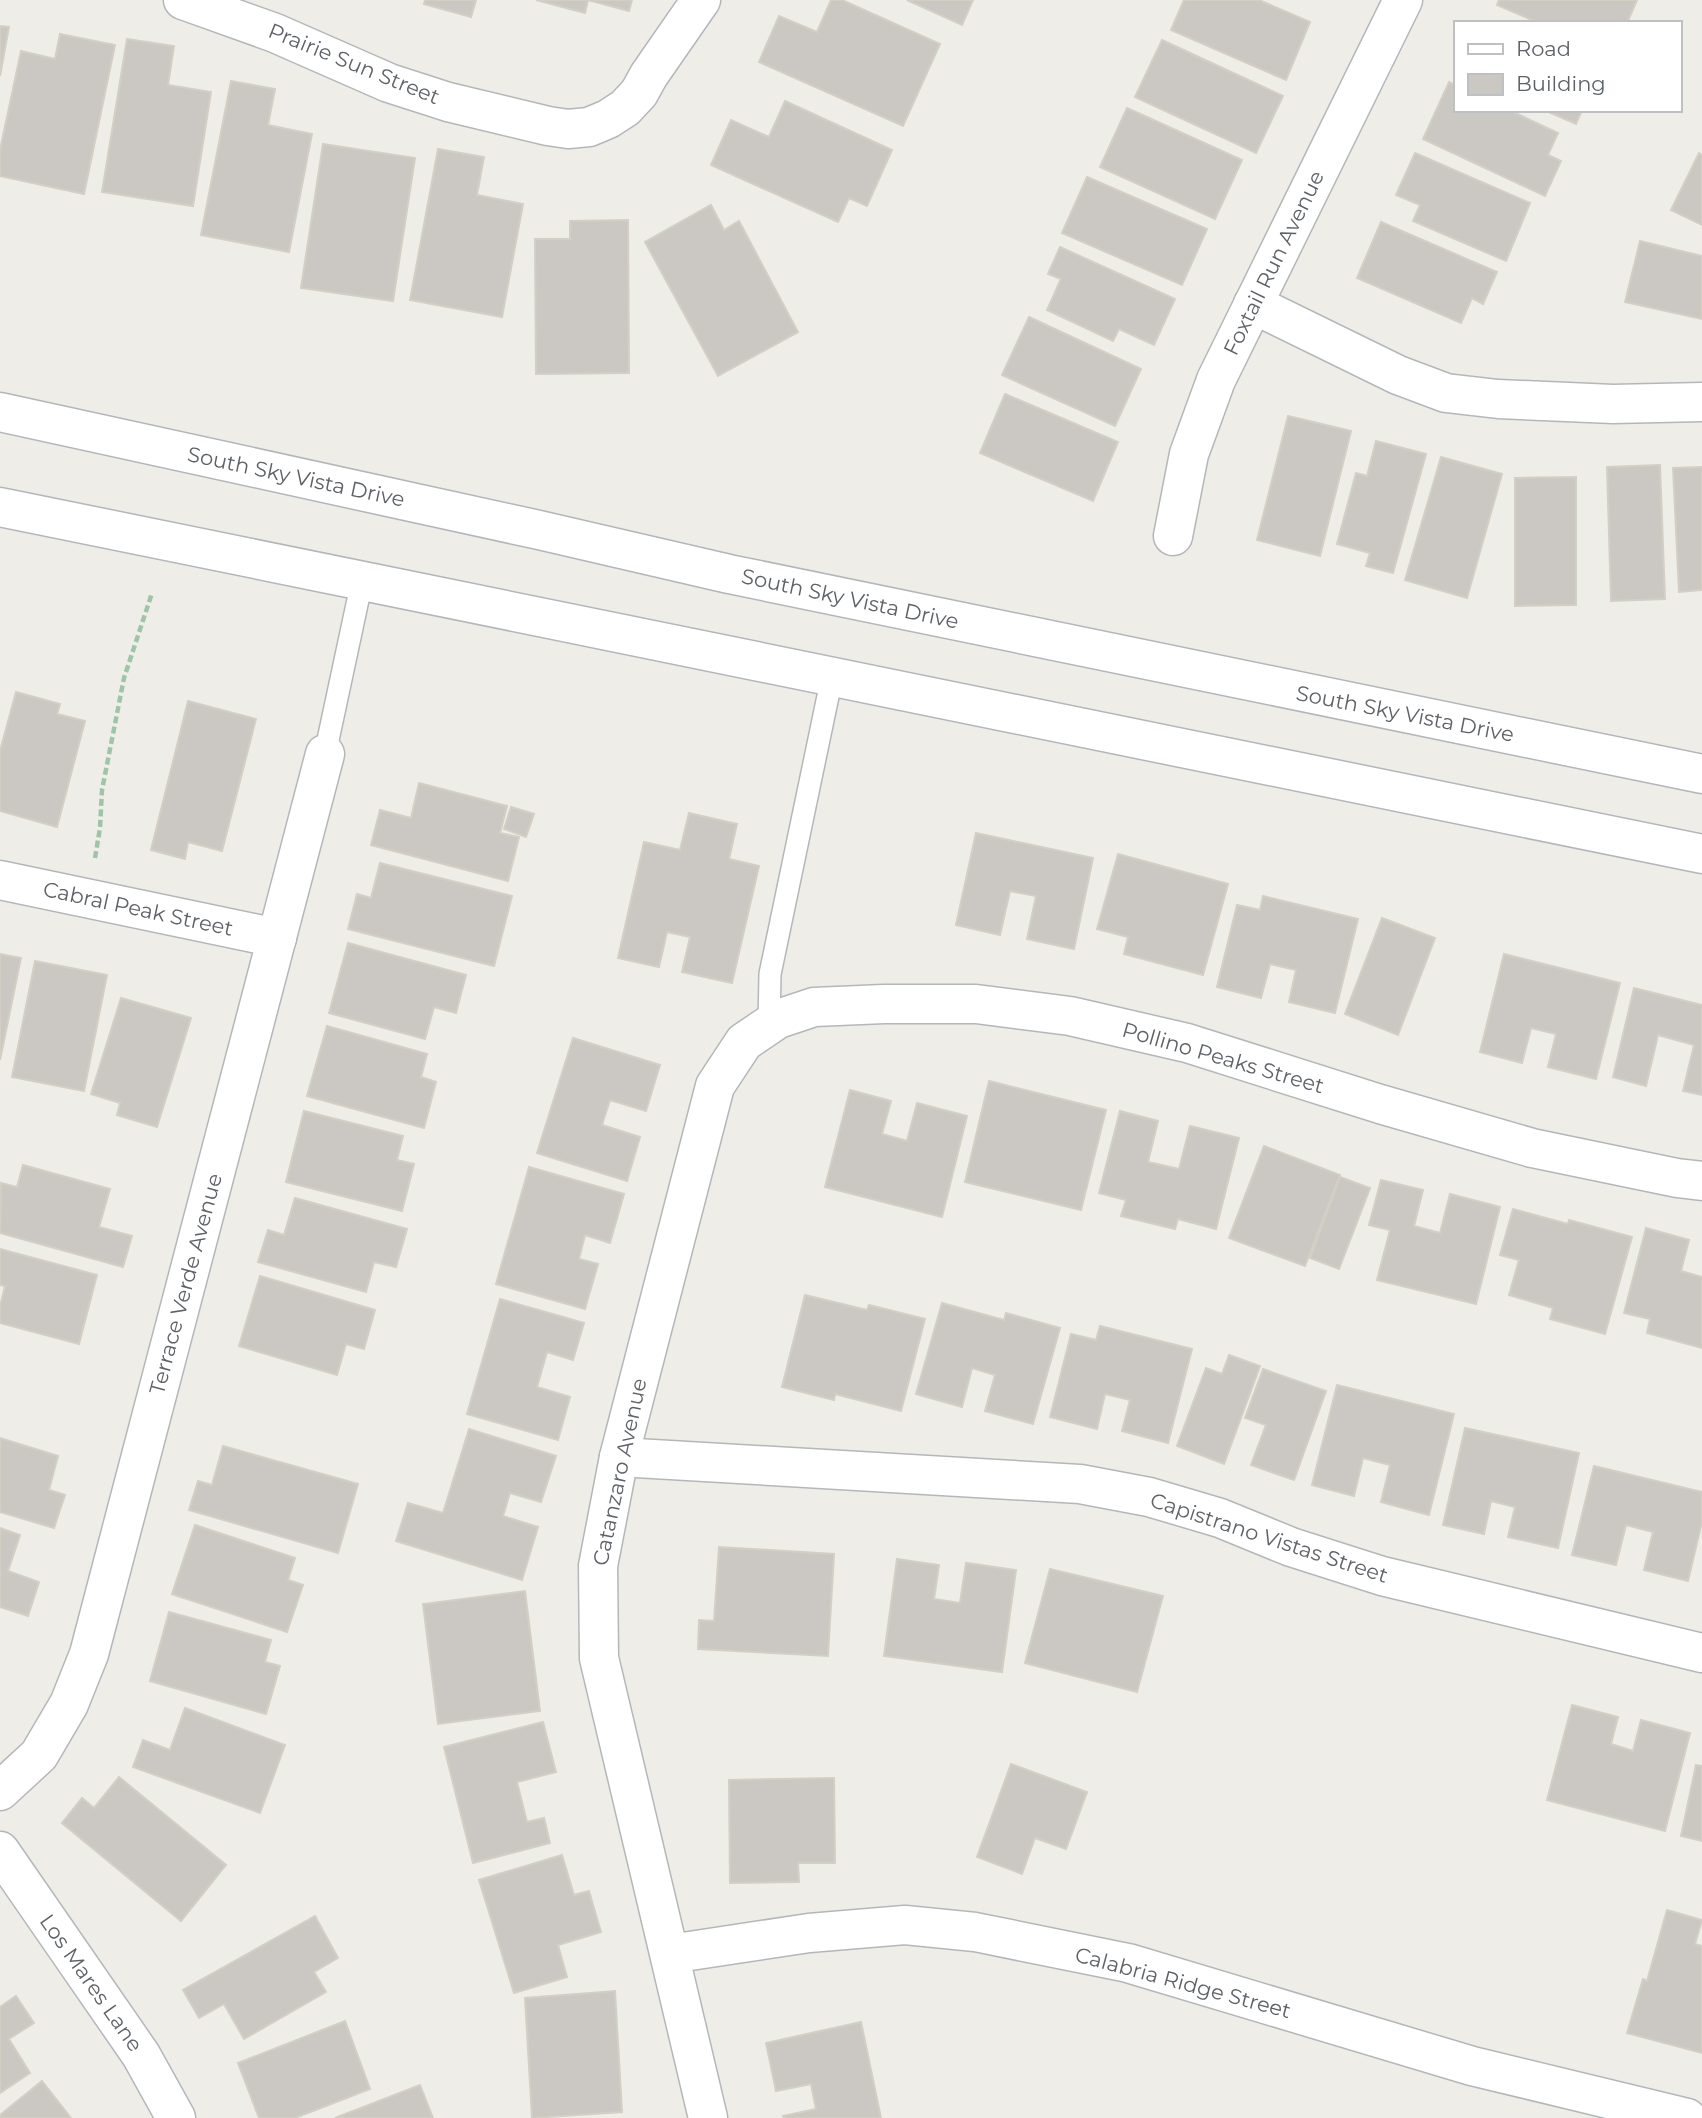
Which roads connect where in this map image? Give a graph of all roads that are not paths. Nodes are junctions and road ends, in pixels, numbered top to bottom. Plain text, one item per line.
1 (184, 0) edge
2 (701, 0) edge
3 (1404, 0) edge
4 (1253, 304) junction
5 (1702, 402) edge
6 (0, 412) edge
7 (0, 507) edge
8 (1173, 536) dead end
9 (362, 581) junction
10 (832, 677) junction
11 (325, 754) joint
12 (1702, 774) edge
13 (1702, 854) edge
14 (0, 880) edge
15 (277, 938) junction
16 (756, 1034) junction
17 (1702, 1181) edge
18 (619, 1457) junction
19 (1702, 1653) edge
20 (0, 1791) edge
21 (0, 1851) edge
22 (670, 1954) junction
23 (176, 2118) edge
24 (708, 2118) edge
25 (1687, 2118) edge

1 - 2 street, Prairie Sun Street
3 - 4 street, Foxtail Run Avenue
4 - 5 street
4 - 8 street, Foxtail Run Avenue
6 - 12 street, South Sky Vista Drive
7 - 9 street
9 - 10 street
9 - 11 lane
10 - 13 street
10 - 16 lane
11 - 15 street, Terrace Verde Avenue
14 - 15 street, Cabral Peak Street
15 - 20 street, Terrace Verde Avenue
16 - 17 street, Pollino Peaks Street
16 - 18 street, Catanzaro Avenue
18 - 19 street, Capistrano Vistas Street
18 - 22 street, Catanzaro Avenue
21 - 23 street, Los Mares Lane
22 - 24 street, Catanzaro Avenue
22 - 25 street, Calabria Ridge Street

